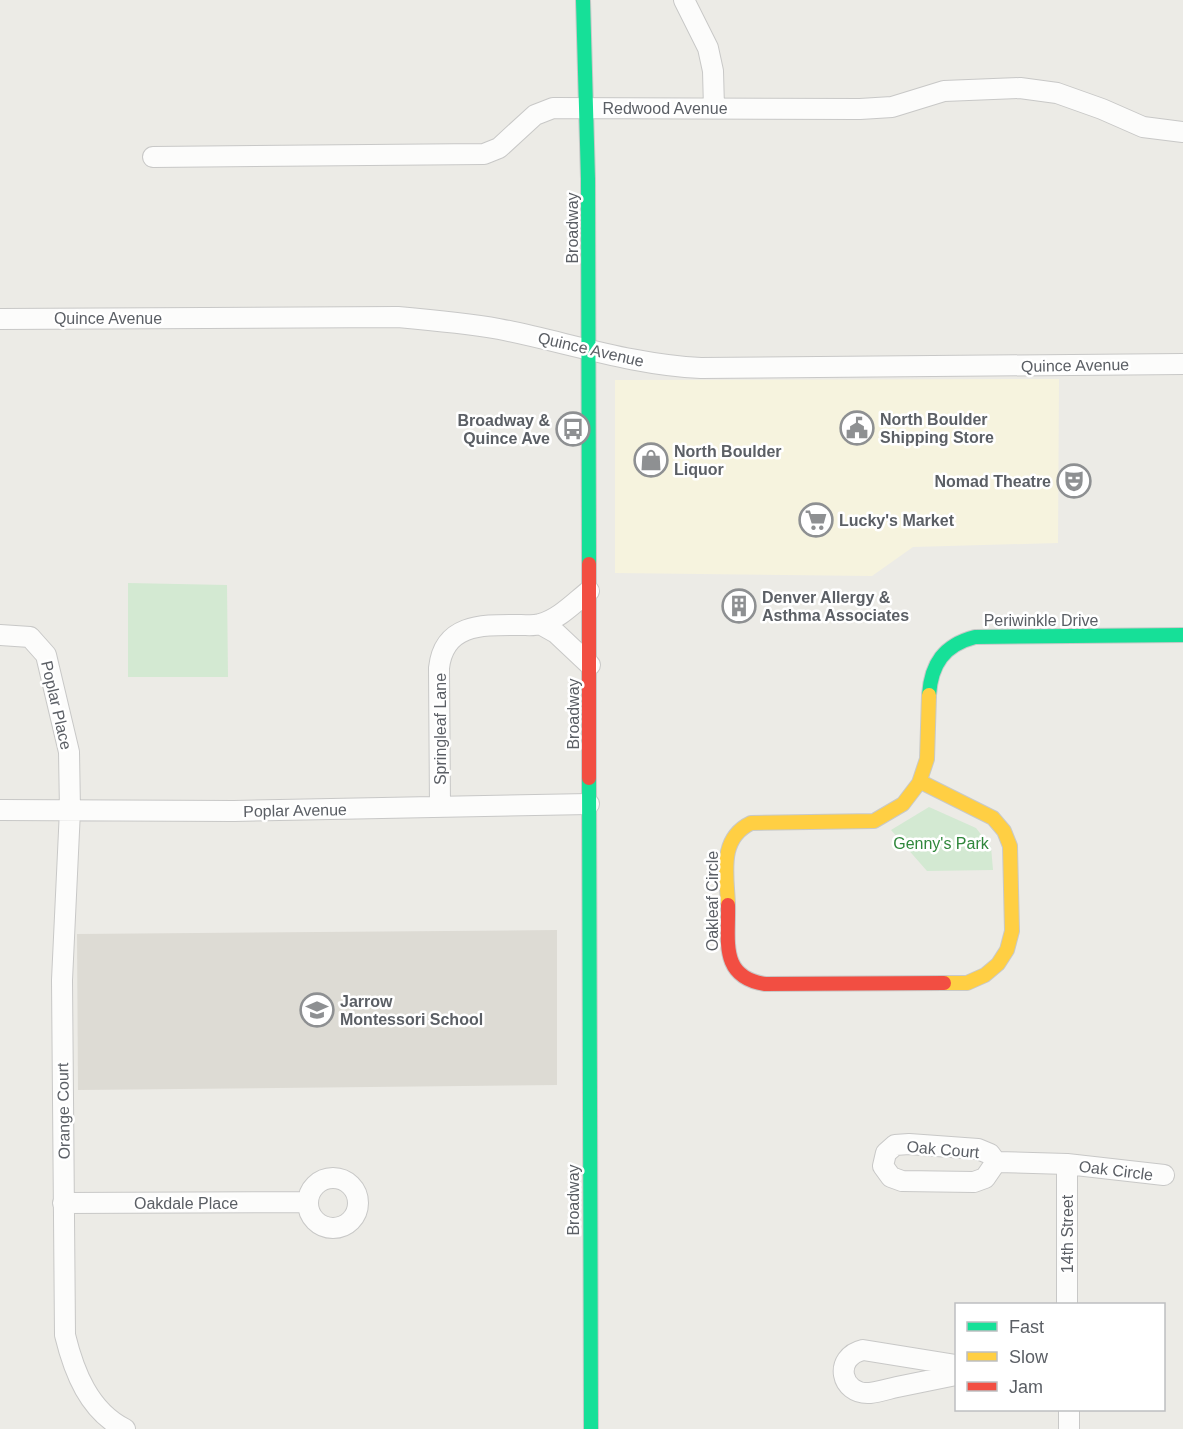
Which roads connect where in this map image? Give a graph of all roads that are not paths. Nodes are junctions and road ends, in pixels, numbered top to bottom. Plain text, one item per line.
1 (583, 0) edge
2 (684, 0) edge
3 (586, 107) junction
4 (714, 108) junction
5 (1183, 132) edge
6 (153, 157) dead end
7 (0, 319) edge
8 (588, 349) junction
9 (1183, 364) edge
10 (589, 591) junction
11 (540, 624) junction
12 (0, 635) edge
13 (1183, 635) edge
14 (590, 665) junction
15 (921, 782) junction
16 (589, 804) junction
17 (440, 807) junction
18 (0, 810) edge
19 (70, 810) junction
20 (996, 1162) junction
21 (1067, 1164) junction
22 (1164, 1176) dead end
23 (308, 1202) dead end
24 (63, 1203) junction
25 (1067, 1303) edge
26 (955, 1365) edge
27 (955, 1375) edge
28 (1069, 1411) edge
29 (125, 1429) edge
30 (591, 1429) edge
31 (1069, 1429) edge

1 - 3 main road, Broadway
2 - 4 street
3 - 4 street, Redwood Avenue
3 - 6 street, Redwood Avenue
3 - 8 main road, Broadway
4 - 5 street, Redwood Avenue
7 - 8 street, Quince Avenue
8 - 9 street, Quince Avenue
8 - 10 main road, Broadway
10 - 11 street, Springleaf Lane
10 - 14 main road, Broadway
11 - 14 street
11 - 17 street, Springleaf Lane
12 - 19 street, Poplar Place
13 - 15 main road, Periwinkle Drive
14 - 16 main road, Broadway
15 - 15 main road, Oakleaf Circle
16 - 17 street, Poplar Avenue
16 - 30 main road, Broadway
17 - 19 street, Poplar Avenue
18 - 19 street, Poplar Avenue
19 - 24 street, Orange Court
20 - 20 street, Oak Court
20 - 21 street, Oak Court
21 - 22 street, Oak Circle
21 - 25 street, 14th Street
23 - 24 street, Oakdale Place
24 - 29 street, Orange Court
26 - 27 street
28 - 31 street

